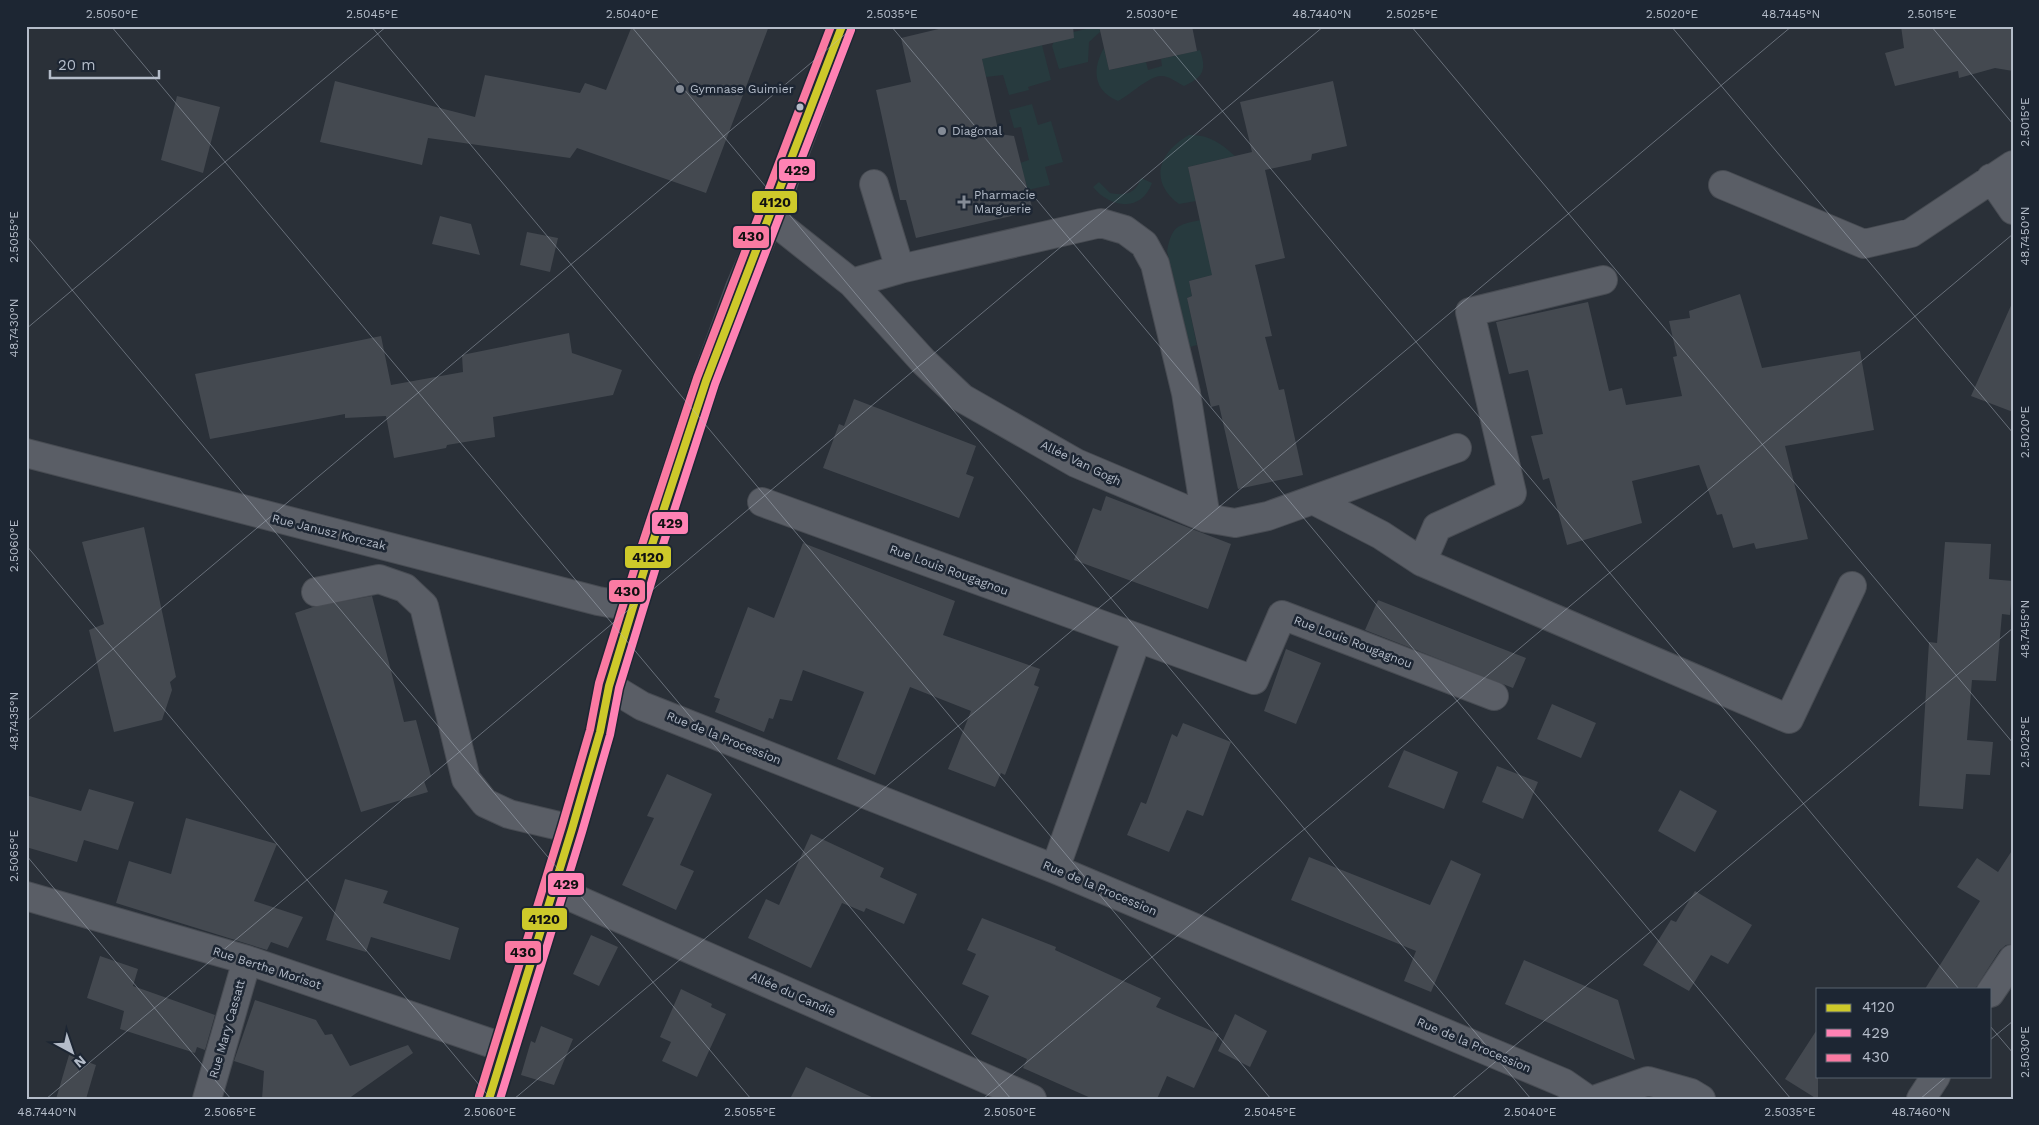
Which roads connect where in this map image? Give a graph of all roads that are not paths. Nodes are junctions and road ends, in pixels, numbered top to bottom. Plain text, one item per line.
1 (842, 26) edge
2 (2002, 172) edge
3 (874, 184) dead end
4 (1722, 186) dead end
5 (2013, 210) edge
6 (770, 218) junction
7 (900, 269) junction
8 (1603, 280) dead end
9 (852, 283) junction
10 (1457, 448) dead end
11 (26, 453) edge
12 (1313, 500) junction
13 (762, 502) dead end
14 (1206, 518) junction
15 (1422, 562) junction
16 (1852, 586) dead end
17 (316, 592) dead end
18 (632, 606) junction
19 (1137, 638) junction
20 (609, 686) junction
21 (1494, 696) dead end
22 (572, 829) junction
23 (1054, 869) junction
24 (553, 889) junction
25 (26, 896) edge
26 (2013, 959) edge
27 (247, 960) junction
28 (1992, 990) edge
29 (505, 1048) junction
30 (1935, 1078) edge
31 (207, 1099) edge
32 (489, 1099) edge
33 (1032, 1099) edge
34 (1587, 1099) edge
35 (1597, 1099) edge
36 (1701, 1099) edge
37 (1921, 1099) edge

1 - 6 main road
2 - 4 street
2 - 5 street
3 - 7 street
6 - 9 street, Allée Van Gogh
6 - 18 main road
7 - 9 street
7 - 14 street
8 - 15 street
9 - 14 street, Allée Van Gogh
10 - 12 street, Allée Van Gogh
11 - 18 street, Rue Janusz Korczak
12 - 14 street, Allée Van Gogh
12 - 15 street
13 - 19 street, Rue Louis Rougagnou
15 - 16 street
17 - 22 street
18 - 20 main road
19 - 21 street, Rue Louis Rougagnou
19 - 23 street
20 - 22 main road
20 - 23 street, Rue de la Procession
22 - 24 main road
23 - 34 street, Rue de la Procession
24 - 29 main road
24 - 33 street, Allée du Candie
25 - 27 street, Rue Berthe Morisot
26 - 28 street
27 - 29 street, Rue Berthe Morisot
27 - 31 street, Rue Mary Cassatt
29 - 32 main road
30 - 37 street
35 - 36 street

